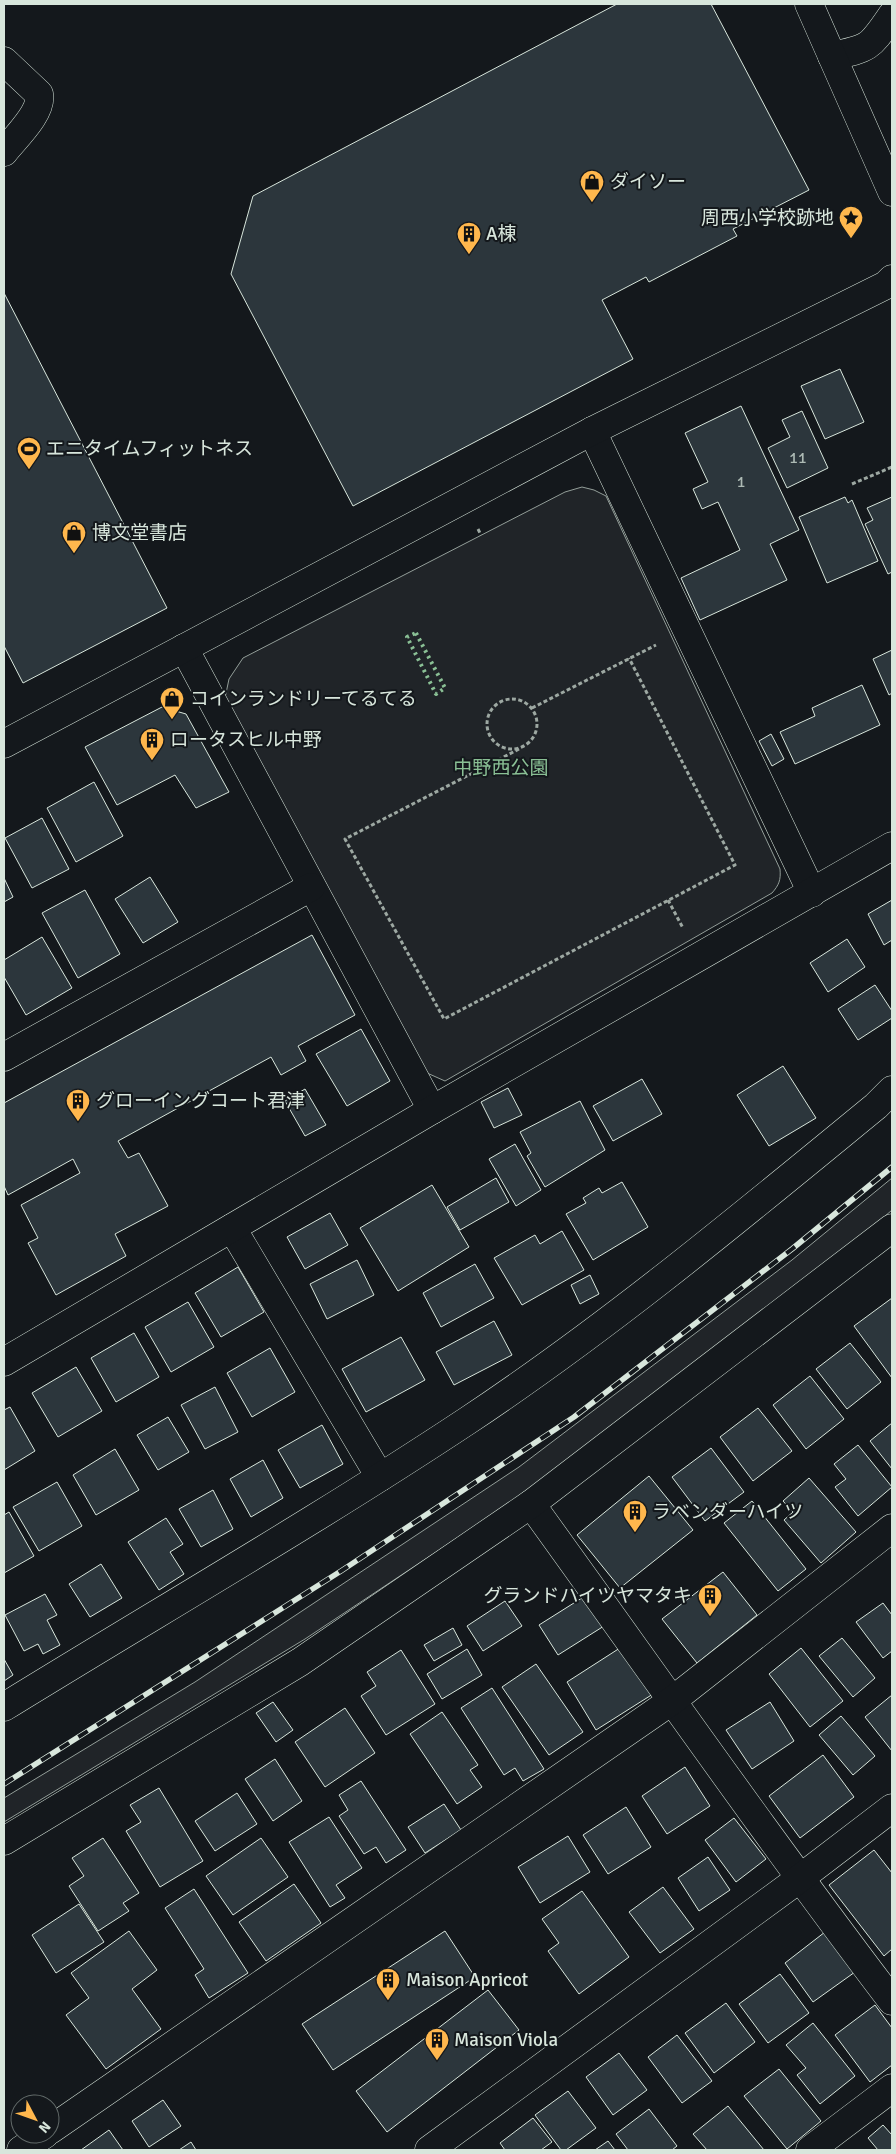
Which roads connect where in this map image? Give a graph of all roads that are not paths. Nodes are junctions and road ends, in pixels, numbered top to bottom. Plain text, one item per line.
1 (810, 4) edge
2 (892, 15) edge
3 (832, 56) junction
4 (4, 61) edge
5 (4, 152) edge
6 (892, 192) edge
7 (892, 279) edge
8 (592, 430) junction
9 (184, 648) junction
10 (4, 744) edge
11 (892, 846) edge
12 (311, 888) junction
13 (812, 892) junction
14 (4, 1057) edge
15 (892, 1090) edge
16 (432, 1110) junction
17 (232, 1228) junction
18 (892, 1228) edge
19 (4, 1362) edge
20 (380, 1477) junction
21 (531, 1504) junction
22 (892, 1528) edge
23 (673, 1700) junction
24 (4, 1707) edge
25 (892, 1808) edge
26 (4, 1841) edge
27 (799, 1879) junction
28 (892, 2001) edge
29 (892, 2088) edge
30 (60, 2123) edge
31 (429, 2150) edge
32 (810, 2150) edge

1 - 3 street
2 - 3 street
3 - 6 street
4 - 5 street
7 - 8 street
8 - 9 street
8 - 13 street
9 - 10 street
9 - 12 street
11 - 13 street
12 - 14 street
12 - 16 street
13 - 16 street
15 - 20 street
16 - 17 street
17 - 19 street
17 - 20 street
18 - 21 street
20 - 24 street
21 - 23 street
21 - 26 street
22 - 23 street
23 - 27 street
23 - 30 street
25 - 27 street
27 - 28 street
27 - 31 street
29 - 32 street

